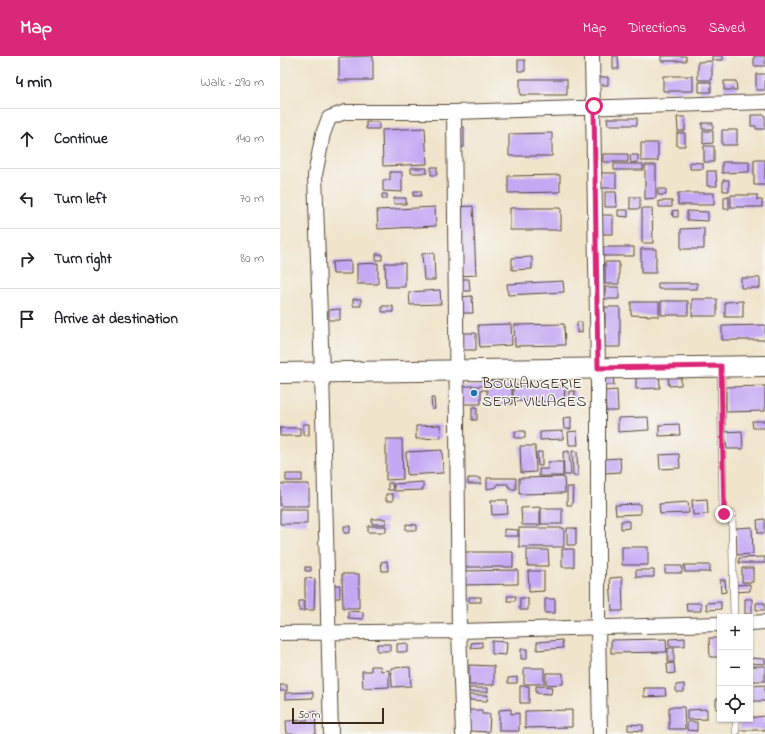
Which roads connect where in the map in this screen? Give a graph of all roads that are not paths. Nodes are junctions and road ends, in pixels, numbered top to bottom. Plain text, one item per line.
1 (592, 56) edge
2 (765, 102) edge
3 (594, 106) junction
4 (454, 112) junction
5 (721, 366) junction
6 (765, 366) edge
7 (598, 368) junction
8 (456, 370) junction
9 (322, 372) junction
10 (280, 373) edge
11 (734, 614) edge
12 (765, 622) edge
13 (753, 623) edge
14 (717, 624) edge
15 (598, 627) junction
16 (459, 631) junction
17 (329, 632) junction
18 (280, 633) edge
19 (736, 722) edge
20 (736, 731) dead end
21 (331, 734) edge
22 (463, 734) edge
23 (600, 734) edge

1 - 3 street
2 - 3 street
3 - 4 street
3 - 7 street
4 - 8 street
4 - 9 street
5 - 6 main road
5 - 7 main road
5 - 11 lane
7 - 8 main road
7 - 15 street
8 - 9 main road
8 - 16 street
9 - 10 main road
9 - 17 street
12 - 13 street
14 - 15 street
15 - 16 street
15 - 23 street
16 - 17 street
16 - 22 street
17 - 18 street
17 - 21 street
19 - 20 lane

